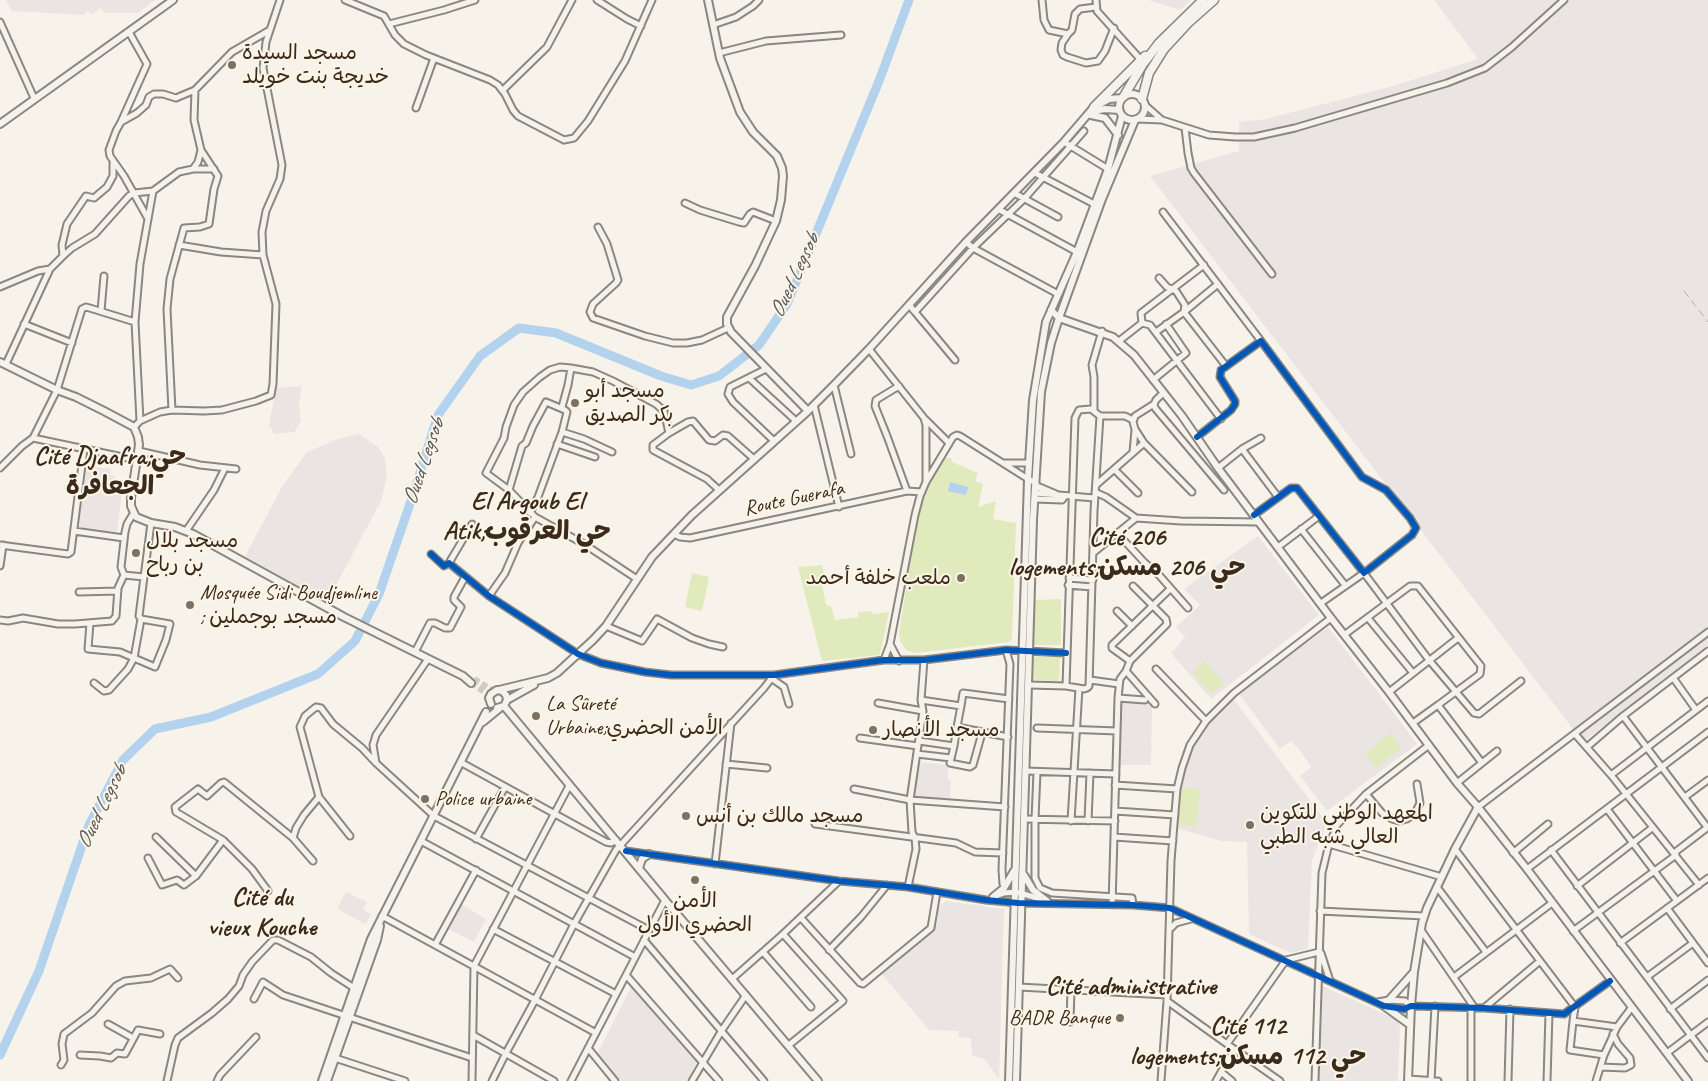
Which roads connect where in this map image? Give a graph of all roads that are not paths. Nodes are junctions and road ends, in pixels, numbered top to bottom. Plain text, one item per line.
1 (172, 0) edge
2 (280, 0) edge
3 (345, 0) edge
4 (475, 0) edge
5 (572, 0) edge
6 (597, 0) edge
7 (652, 0) edge
8 (708, 0) edge
9 (759, 0) edge
10 (1042, 0) edge
11 (1096, 0) edge
12 (1203, 0) edge
13 (1214, 0) edge
14 (1564, 0) edge
15 (1096, 7) junction
16 (0, 22) edge
17 (389, 24) junction
18 (713, 25) junction
19 (640, 26) junction
20 (1114, 28) junction
21 (270, 30) junction
22 (129, 32) junction
23 (1068, 34) junction
24 (841, 35) dead end
25 (1159, 43) junction
26 (719, 53) junction
27 (434, 58) junction
28 (1141, 60) junction
29 (195, 90) junction
30 (503, 90) junction
31 (1123, 97) junction
32 (34, 98) junction
33 (1143, 102) junction
34 (416, 108) dead end
35 (1091, 113) junction
36 (1121, 113) junction
37 (1136, 119) junction
38 (1162, 120) junction
39 (121, 122) junction
40 (0, 124) edge
41 (1185, 128) junction
42 (1084, 131) dead end
43 (1118, 135) junction
44 (1064, 142) junction
45 (1070, 146) junction
46 (201, 150) junction
47 (113, 162) junction
48 (1108, 168) junction
49 (214, 169) junction
50 (193, 170) junction
51 (1035, 172) junction
52 (1042, 177) junction
53 (153, 191) junction
54 (134, 193) junction
55 (1014, 193) junction
56 (1024, 199) junction
57 (685, 203) dead end
58 (1094, 204) junction
59 (998, 209) junction
60 (1163, 212) dead end
61 (1007, 216) junction
62 (148, 217) junction
63 (1058, 217) dead end
64 (776, 221) junction
65 (598, 227) dead end
66 (966, 242) junction
67 (179, 245) junction
68 (974, 248) junction
69 (1077, 252) junction
70 (263, 255) junction
71 (62, 256) junction
72 (1204, 265) junction
73 (50, 269) junction
74 (1272, 274) dead end
75 (936, 275) junction
76 (104, 276) dead end
77 (1159, 278) dead end
78 (942, 282) junction
79 (1218, 284) junction
80 (0, 287) edge
81 (1172, 290) junction
82 (1058, 294) junction
83 (909, 305) junction
84 (1051, 310) junction
85 (101, 312) junction
86 (915, 312) junction
87 (1184, 312) junction
88 (1059, 318) junction
89 (135, 322) junction
90 (1142, 323) junction
91 (24, 324) junction
92 (1166, 324) junction
93 (728, 328) junction
94 (1102, 331) junction
95 (1156, 332) junction
96 (1119, 341) junction
97 (1261, 342) junction
98 (72, 343) junction
99 (869, 349) junction
100 (955, 360) dead end
101 (1177, 360) junction
102 (2, 363) edge
103 (1226, 366) junction
104 (571, 368) junction
105 (766, 369) junction
106 (749, 378) junction
107 (1153, 380) junction
108 (834, 385) junction
109 (899, 386) junction
110 (57, 390) junction
111 (1164, 393) junction
112 (1154, 404) junction
113 (814, 405) junction
114 (562, 407) junction
115 (172, 410) junction
116 (1094, 410) junction
117 (808, 411) junction
118 (1100, 416) junction
119 (924, 418) junction
120 (1220, 419) junction
121 (1133, 420) junction
122 (140, 421) junction
123 (796, 421) junction
124 (134, 428) junction
125 (1135, 429) junction
126 (562, 432) junction
127 (669, 433) junction
128 (1198, 437) junction
129 (34, 438) junction
130 (1261, 438) dead end
131 (774, 441) junction
132 (948, 442) junction
133 (1144, 443) junction
134 (557, 444) junction
135 (1242, 449) junction
136 (84, 450) junction
137 (139, 451) junction
138 (612, 452) dead end
139 (1133, 452) junction
140 (851, 454) dead end
141 (595, 457) dead end
142 (137, 460) junction
143 (754, 460) junction
144 (1003, 463) junction
145 (1030, 463) junction
146 (0, 468) edge
147 (224, 468) junction
148 (1218, 468) junction
149 (236, 469) dead end
150 (1115, 470) junction
151 (1028, 479) junction
152 (926, 482) junction
153 (1096, 486) junction
154 (509, 490) junction
155 (718, 490) junction
156 (1036, 490) junction
157 (1224, 490) dead end
158 (907, 491) junction
159 (922, 492) junction
160 (1192, 492) dead end
161 (1138, 493) dead end
162 (1055, 494) joint
163 (1095, 495) junction
164 (1069, 496) junction
165 (1278, 497) junction
166 (839, 507) junction
167 (133, 514) junction
168 (533, 515) junction
169 (1254, 516) junction
170 (1319, 516) junction
171 (1136, 518) junction
172 (1259, 522) junction
173 (151, 523) junction
174 (472, 524) dead end
175 (1301, 529) junction
176 (74, 531) junction
177 (186, 532) junction
178 (674, 534) junction
179 (1118, 534) junction
180 (124, 538) junction
181 (2, 545) edge
182 (1278, 547) junction
183 (1094, 553) junction
184 (431, 554) dead end
185 (449, 563) junction
186 (0, 566) edge
187 (1364, 573) junction
188 (124, 575) junction
189 (144, 577) junction
190 (465, 577) junction
191 (1069, 578) junction
192 (637, 579) junction
193 (1093, 580) junction
194 (1068, 584) junction
195 (1345, 585) junction
196 (1133, 586) dead end
197 (1092, 587) junction
198 (1170, 589) junction
199 (118, 591) junction
200 (79, 592) dead end
201 (489, 596) junction
202 (1321, 603) junction
203 (1388, 604) junction
204 (1153, 606) junction
205 (1188, 608) dead end
206 (1117, 611) dead end
207 (1331, 618) junction
208 (1368, 618) junction
209 (141, 619) junction
210 (0, 620) edge
211 (90, 624) junction
212 (606, 626) junction
213 (1132, 626) junction
214 (1708, 632) edge
215 (1344, 635) junction
216 (1458, 638) junction
217 (890, 644) junction
218 (723, 647) dead end
219 (1006, 650) junction
220 (1027, 651) junction
221 (415, 652) junction
222 (1708, 652) edge
223 (1066, 653) junction
224 (578, 654) junction
225 (134, 658) junction
226 (428, 659) junction
227 (884, 660) junction
228 (924, 660) junction
229 (1430, 660) junction
230 (899, 661) junction
231 (1130, 661) junction
232 (1156, 670) dead end
233 (1126, 671) junction
234 (1413, 673) junction
235 (773, 676) junction
236 (1674, 679) junction
237 (1090, 680) junction
238 (472, 681) tunnel mouth
239 (1521, 681) dead end
240 (539, 682) junction
241 (94, 683) dead end
242 (1029, 684) junction
243 (1119, 684) junction
244 (1066, 686) junction
245 (1079, 688) junction
246 (1389, 692) junction
247 (1455, 692) junction
248 (1118, 698) junction
249 (1009, 699) junction
250 (922, 700) junction
251 (1144, 700) dead end
252 (495, 701) junction
253 (1708, 701) edge
254 (878, 703) dead end
255 (788, 704) dead end
256 (1154, 704) dead end
257 (1438, 705) junction
258 (961, 706) junction
259 (1696, 710) junction
260 (923, 711) junction
261 (1623, 716) junction
262 (1206, 721) junction
263 (482, 723) junction
264 (731, 723) junction
265 (1413, 723) junction
266 (957, 727) junction
267 (1037, 728) dead end
268 (1076, 729) junction
269 (1117, 731) junction
270 (1708, 732) edge
271 (982, 733) junction
272 (1575, 734) junction
273 (1008, 737) junction
274 (860, 738) dead end
275 (918, 743) junction
276 (954, 746) junction
277 (1429, 746) junction
278 (1586, 747) junction
279 (1646, 747) junction
280 (1497, 751) dead end
281 (916, 754) junction
282 (951, 758) junction
283 (462, 762) junction
284 (376, 763) junction
285 (1482, 763) junction
286 (726, 764) junction
287 (1662, 767) junction
288 (767, 768) dead end
289 (1025, 771) junction
290 (1037, 772) junction
291 (1074, 772) junction
292 (1090, 773) junction
293 (1116, 774) junction
294 (1611, 775) junction
295 (1708, 780) edge
296 (1457, 783) junction
297 (1417, 784) dead end
298 (1115, 785) junction
299 (569, 786) junction
300 (505, 787) junction
301 (854, 789) dead end
302 (1178, 789) junction
303 (1366, 794) junction
304 (1626, 795) junction
305 (319, 797) junction
306 (1685, 797) junction
307 (910, 800) junction
308 (1005, 807) junction
309 (1478, 807) junction
310 (1607, 809) junction
311 (1114, 811) junction
312 (554, 814) junction
313 (1175, 815) junction
314 (434, 816) junction
315 (1025, 819) junction
316 (1035, 819) junction
317 (1071, 821) junction
318 (1088, 821) junction
319 (1115, 821) junction
320 (814, 824) dead end
321 (1548, 824) dead end
322 (1708, 827) edge
323 (1652, 828) junction
324 (350, 836) dead end
325 (156, 837) dead end
326 (1114, 837) junction
327 (293, 838) junction
328 (915, 838) junction
329 (476, 839) junction
330 (223, 840) junction
331 (1173, 840) junction
332 (421, 841) junction
333 (618, 842) junction
334 (1329, 844) junction
335 (1632, 844) junction
336 (1455, 849) junction
337 (1551, 850) junction
338 (626, 851) junction
339 (1003, 853) junction
340 (1513, 853) junction
341 (648, 854) junction
342 (1675, 854) junction
343 (148, 858) dead end
344 (313, 861) dead end
345 (715, 864) junction
346 (526, 866) junction
347 (639, 868) junction
348 (1527, 869) junction
349 (476, 870) junction
350 (1015, 870) junction
351 (1653, 871) junction
352 (1023, 874) junction
353 (196, 876) junction
354 (1442, 877) junction
355 (1708, 878) edge
356 (839, 881) junction
357 (887, 885) junction
358 (1699, 885) junction
359 (1005, 886) junction
360 (1577, 886) junction
361 (908, 887) junction
362 (1437, 887) junction
363 (268, 891) dead end
364 (514, 891) junction
365 (937, 892) junction
366 (1019, 893) junction
367 (1086, 896) junction
368 (1112, 896) junction
369 (589, 898) junction
370 (989, 898) junction
371 (665, 900) junction
372 (1014, 902) junction
373 (1552, 902) junction
374 (1677, 902) junction
375 (1022, 903) junction
376 (1050, 903) junction
377 (1084, 905) junction
378 (1112, 905) junction
379 (1134, 905) junction
380 (1170, 908) junction
381 (1667, 908) junction
382 (1320, 911) junction
383 (1597, 913) junction
384 (382, 916) junction
385 (1424, 916) junction
386 (801, 918) junction
387 (1192, 918) junction
388 (574, 924) junction
389 (493, 929) junction
390 (1516, 929) junction
391 (649, 930) junction
392 (1421, 930) junction
393 (1573, 931) junction
394 (783, 934) junction
395 (1169, 934) junction
396 (644, 940) junction
397 (1620, 943) junction
398 (1693, 943) junction
399 (435, 945) junction
400 (829, 950) junction
401 (1319, 950) junction
402 (763, 952) junction
403 (1486, 952) junction
404 (635, 957) junction
405 (1286, 960) junction
406 (555, 961) junction
407 (1540, 961) junction
408 (1708, 963) edge
409 (474, 966) junction
410 (1414, 972) junction
411 (626, 975) junction
412 (1319, 975) junction
413 (1454, 977) junction
414 (1646, 977) junction
415 (178, 978) dead end
416 (732, 979) junction
417 (1708, 980) edge
418 (1330, 981) junction
419 (1610, 981) junction
420 (1019, 987) junction
421 (354, 988) junction
422 (1071, 989) junction
423 (616, 994) junction
424 (746, 995) junction
425 (1167, 998) junction
426 (254, 999) dead end
427 (535, 1000) junction
428 (1390, 1000) junction
429 (1377, 1002) junction
430 (1384, 1006) junction
431 (1411, 1006) junction
432 (1434, 1006) junction
433 (811, 1007) dead end
434 (1473, 1007) junction
435 (1575, 1007) junction
436 (1632, 1007) junction
437 (1484, 1008) junction
438 (1510, 1009) junction
439 (1670, 1009) junction
440 (1549, 1013) junction
441 (346, 1017) junction
442 (1014, 1017) junction
443 (1572, 1021) junction
444 (1070, 1022) dead end
445 (1708, 1022) edge
446 (108, 1024) dead end
447 (1409, 1024) junction
448 (1617, 1027) junction
449 (722, 1030) junction
450 (596, 1033) junction
451 (160, 1034) dead end
452 (1614, 1034) junction
453 (1690, 1034) junction
454 (473, 1035) junction
455 (256, 1037) dead end
456 (133, 1038) junction
457 (1228, 1044) junction
458 (789, 1045) junction
459 (588, 1048) junction
460 (1236, 1050) junction
461 (506, 1053) junction
462 (1667, 1053) junction
463 (1604, 1055) junction
464 (80, 1056) dead end
465 (335, 1058) junction
466 (472, 1058) junction
467 (1708, 1058) edge
468 (703, 1062) junction
469 (61, 1065) dead end
470 (1601, 1067) junction
471 (1220, 1072) junction
472 (1408, 1080) edge
473 (167, 1081) edge
474 (217, 1081) edge
475 (322, 1081) edge
476 (327, 1081) edge
477 (405, 1081) edge
478 (472, 1081) edge
479 (492, 1081) edge
480 (554, 1081) edge
481 (571, 1081) edge
482 (615, 1081) edge
483 (692, 1081) edge
484 (719, 1081) edge
485 (764, 1081) edge
486 (818, 1081) edge
487 (1009, 1081) edge
488 (1016, 1081) edge
489 (1161, 1081) edge
490 (1216, 1081) edge
491 (1232, 1081) edge
492 (1280, 1081) edge
493 (1315, 1081) edge
494 (1432, 1081) edge
495 (1438, 1081) edge
496 (1471, 1081) edge
497 (1508, 1081) edge
498 (1547, 1081) edge
499 (1596, 1081) edge
500 (1686, 1081) edge

1 - 22 main road
2 - 21 street
3 - 17 street
4 - 17 street
5 - 30 street
6 - 19 street
7 - 19 street
8 - 18 main road
9 - 18 street
10 - 23 street
11 - 15 street
12 - 25 highway
13 - 33 highway
14 - 41 street
15 - 20 street
15 - 23 street
16 - 32 street
17 - 27 street
18 - 26 main road
19 - 30 street
20 - 23 street
20 - 28 street
21 - 29 street
21 - 70 street
22 - 32 main road
22 - 39 street
24 - 26 street
25 - 28 highway
25 - 31 highway
26 - 64 main road
27 - 30 street
27 - 34 street
28 - 35 highway
29 - 39 street
29 - 46 street
31 - 33 main road
31 - 35 main road
31 - 36 main road
32 - 40 main road
33 - 37 main road
33 - 38 street
35 - 36 main road
35 - 43 main road
35 - 44 main road
36 - 37 main road
36 - 43 main road
37 - 38 street
37 - 88 main road
38 - 41 street
39 - 47 street
41 - 74 street
42 - 45 street
43 - 48 main road
44 - 45 street
44 - 51 main road
45 - 48 street
45 - 52 street
46 - 49 street
46 - 50 street
47 - 54 street
47 - 71 street
48 - 58 main road
49 - 50 street
49 - 67 street
50 - 53 street
51 - 52 street
51 - 55 main road
52 - 56 street
52 - 58 street
53 - 54 street
53 - 62 street
54 - 62 street
54 - 71 street
55 - 56 street
55 - 59 main road
56 - 61 street
56 - 63 street
57 - 64 street
58 - 69 main road
59 - 61 street
59 - 66 main road
60 - 72 street
61 - 68 street
61 - 69 street
62 - 89 street
64 - 93 main road
65 - 93 street
66 - 68 street
66 - 75 main road
67 - 70 street
67 - 115 street
68 - 78 street
68 - 82 street
69 - 82 main road
70 - 115 street
71 - 73 street
72 - 79 street
72 - 81 street
73 - 80 street
73 - 91 street
75 - 78 street
75 - 83 main road
76 - 85 street
77 - 81 street
78 - 86 street
79 - 87 street
79 - 97 street
81 - 87 street
81 - 90 street
82 - 84 main road
83 - 86 street
83 - 99 main road
84 - 88 main road
84 - 145 main road
85 - 89 street
85 - 98 street
86 - 100 street
87 - 92 street
87 - 103 street
88 - 94 main road
88 - 156 main road
89 - 122 street
90 - 95 street
90 - 96 street
91 - 98 street
91 - 102 street
92 - 95 street
92 - 101 street
93 - 105 main road
94 - 96 main road
94 - 116 street
95 - 101 street
96 - 107 main road
97 - 103 street
97 - 187 street
98 - 110 street
99 - 108 main road
99 - 109 street
101 - 107 street
101 - 120 street
102 - 110 main road
103 - 120 street
104 - 114 street
104 - 127 street
104 - 154 street
105 - 106 street
105 - 117 main road
106 - 123 street
106 - 131 street
107 - 111 main road
108 - 113 main road
108 - 140 street
109 - 119 street
109 - 158 street
110 - 124 main road
110 - 129 street
111 - 112 street
111 - 128 main road
112 - 121 street
112 - 157 street
113 - 117 main road
113 - 166 street
114 - 126 street
114 - 154 street
115 - 122 street
116 - 118 street
116 - 164 street
117 - 123 main road
118 - 121 street
118 - 153 street
119 - 132 street
119 - 152 street
120 - 128 street
121 - 125 street
122 - 124 street
123 - 131 main road
124 - 137 main road
125 - 133 street
125 - 139 street
126 - 134 street
126 - 138 street
127 - 143 street
127 - 155 street
128 - 148 main road
129 - 136 street
129 - 146 street
130 - 135 street
131 - 143 main road
132 - 144 street
132 - 152 street
133 - 139 street
133 - 160 street
134 - 141 street
134 - 168 street
135 - 148 street
135 - 165 street
136 - 142 street
136 - 176 street
137 - 142 main road
137 - 147 street
139 - 150 street
142 - 167 main road
143 - 155 main road
144 - 145 street
144 - 151 street
145 - 151 main road
147 - 149 street
147 - 177 street
148 - 169 main road
150 - 153 street
150 - 161 street
151 - 156 street
151 - 220 main road
152 - 159 street
153 - 163 street
154 - 168 street
155 - 178 main road
156 - 162 main road
156 - 164 street
156 - 220 main road
158 - 159 street, Route Guerafa
158 - 166 street, Route Guerafa
159 - 217 street
162 - 164 street
163 - 164 street
163 - 171 street
163 - 183 street
164 - 191 street
165 - 169 street
165 - 170 street
166 - 178 street, Route Guerafa
167 - 173 main road
167 - 180 street
168 - 192 street
168 - 201 street
169 - 172 main road
170 - 175 street
170 - 187 street
171 - 172 street
171 - 179 street
172 - 182 main road
173 - 177 main road
173 - 189 street
174 - 185 street
175 - 182 street
175 - 195 street
176 - 180 street
176 - 181 street
177 - 221 main road
178 - 192 main road
179 - 183 street
179 - 198 street
180 - 188 street
181 - 186 street
182 - 202 main road
183 - 193 street
184 - 185 street
185 - 190 street
187 - 195 street
187 - 203 street
188 - 189 street
188 - 199 street
189 - 209 street
190 - 201 street
190 - 221 street
191 - 193 street
191 - 194 street
192 - 212 main road
193 - 197 street
194 - 197 street
194 - 223 street
195 - 202 street
196 - 204 street
197 - 237 street
198 - 204 street
198 - 205 street
199 - 200 street
199 - 211 street
201 - 224 street
202 - 207 main road
203 - 208 street
203 - 216 street
203 - 229 street
204 - 213 street
204 - 231 street
206 - 213 street
207 - 215 main road
207 - 262 street
208 - 215 street
208 - 234 street
209 - 225 street
209 - 225 street
210 - 211 street
211 - 225 street
212 - 218 street
212 - 224 main road
213 - 231 street
214 - 272 street
215 - 246 main road
216 - 229 street
216 - 247 street
217 - 227 street
217 - 230 street
219 - 220 street
219 - 228 street
219 - 249 street
220 - 223 street
220 - 242 main road
220 - 350 main road
221 - 226 main road
222 - 236 street
223 - 244 street
224 - 235 street
224 - 240 main road
225 - 241 street
226 - 238 main road
226 - 284 street
227 - 230 street
227 - 235 street
228 - 230 street
228 - 250 street
229 - 234 street
229 - 247 street
231 - 233 street
232 - 262 street
233 - 243 street
233 - 256 street
234 - 246 street
235 - 255 street
235 - 264 street
236 - 259 street
236 - 261 street
237 - 243 street
237 - 245 street
239 - 247 street
240 - 252 main road
240 - 252 main road
242 - 244 street
242 - 289 main road
243 - 248 street
244 - 245 street
245 - 268 street
246 - 265 main road
247 - 257 street
248 - 251 street
248 - 269 street
249 - 258 street
249 - 273 street
250 - 258 street
250 - 260 street
252 - 263 main road
252 - 263 main road
252 - 299 main road
253 - 259 street
254 - 260 street
257 - 265 street
257 - 285 street
258 - 266 street
259 - 279 street
260 - 275 street
261 - 278 street
261 - 279 street
262 - 302 street
263 - 283 main road
264 - 286 street
264 - 333 street
265 - 277 main road
266 - 271 street
266 - 276 street
267 - 268 street
268 - 269 street
268 - 291 street
269 - 293 street
270 - 287 street
271 - 273 street
271 - 282 street
272 - 278 street
272 - 309 street
273 - 308 street
274 - 275 street
275 - 276 street
275 - 281 street
276 - 282 street
277 - 296 main road
277 - 303 street
278 - 294 street
279 - 287 street
279 - 294 street
280 - 285 street
281 - 282 street
281 - 307 street
283 - 300 street
283 - 314 main road
284 - 305 street
284 - 314 street
285 - 296 street
286 - 288 street
286 - 345 street
287 - 304 street
287 - 306 street
289 - 290 street
289 - 315 main road
290 - 291 street
290 - 316 street
291 - 292 street
291 - 317 street
292 - 293 street
292 - 318 street
293 - 298 street
294 - 304 street
295 - 306 street
296 - 309 main road
297 - 303 street
298 - 302 street
298 - 311 street
299 - 312 street
299 - 333 main road
300 - 312 street
300 - 329 street
301 - 307 street
302 - 313 street
303 - 334 street
304 - 310 street
304 - 323 street
305 - 324 street
305 - 327 street
306 - 322 street
307 - 308 street
307 - 328 street
308 - 339 street
309 - 336 main road
309 - 340 main road
310 - 335 street
310 - 337 street
311 - 313 street
311 - 319 street
312 - 333 street
312 - 346 street
313 - 331 street
314 - 329 street
314 - 332 main road
315 - 316 street
315 - 352 main road
316 - 317 street
316 - 367 street
317 - 318 street
318 - 319 street
319 - 326 street
320 - 328 street
321 - 340 street
322 - 342 street
323 - 335 street
323 - 342 street
325 - 353 street
326 - 331 street
326 - 368 street
327 - 330 street
327 - 344 street
328 - 339 street
328 - 361 street
329 - 346 street
330 - 353 street
330 - 363 street
331 - 380 street
332 - 349 street
332 - 384 main road
333 - 338 main road
333 - 369 street
334 - 354 street
334 - 382 street
335 - 351 street
335 - 360 street
336 - 354 main road
336 - 390 street
337 - 348 street
337 - 360 street
338 - 341 street
338 - 347 main road
339 - 359 street
340 - 348 main road
341 - 345 street
341 - 347 main road
342 - 351 street
342 - 358 street
343 - 353 street
345 - 356 street
346 - 364 street
346 - 369 street
347 - 371 main road
348 - 373 main road
349 - 364 street
349 - 399 street
350 - 359 main road
350 - 366 main road
351 - 374 street
351 - 383 street
352 - 366 main road
352 - 376 main road
354 - 362 main road
355 - 358 street
356 - 357 street
356 - 386 street
357 - 361 street
357 - 400 street
358 - 374 street
359 - 370 main road
360 - 383 street
361 - 365 street
362 - 385 main road
362 - 403 street
364 - 388 street
364 - 389 street
365 - 370 street
365 - 400 street
366 - 370 street
366 - 372 main road
366 - 375 main road
366 - 376 street
367 - 368 street
367 - 377 street
368 - 378 street
368 - 379 street
369 - 388 street
369 - 391 street
370 - 372 street
371 - 391 street
371 - 416 main road
372 - 375 street
372 - 442 main road
373 - 390 street
373 - 393 main road
374 - 381 street
375 - 376 street
375 - 420 main road
376 - 377 street
377 - 378 street
378 - 379 street
379 - 380 street
380 - 387 street
380 - 395 street
381 - 397 street
381 - 398 street
382 - 385 street
382 - 401 street
383 - 393 street
383 - 397 street
384 - 399 street
384 - 421 main road
384 - 441 main road
385 - 392 main road
386 - 394 street
386 - 400 street
387 - 395 street
387 - 405 street
388 - 404 street
388 - 406 street
389 - 406 street
389 - 409 street
390 - 403 street
390 - 407 street
391 - 396 street
392 - 410 main road
392 - 413 street
393 - 419 main road
394 - 402 street
394 - 458 street
395 - 425 street
396 - 404 street
396 - 449 street
397 - 414 street
398 - 408 street
398 - 414 street
399 - 409 street
401 - 405 street
401 - 412 street
401 - 418 street
402 - 416 street
402 - 433 street
403 - 413 street
404 - 411 street
405 - 412 street
405 - 457 street
406 - 423 street
406 - 427 street
407 - 435 street
407 - 437 street
409 - 427 street
409 - 454 street
410 - 428 main road
410 - 431 main road
411 - 423 street
411 - 468 street
412 - 418 street
412 - 493 street
413 - 434 street
414 - 439 street
415 - 469 street
416 - 424 main road
417 - 439 street
418 - 429 street
419 - 435 street
419 - 436 main road
420 - 422 street
420 - 442 main road
421 - 441 main road
421 - 473 street
422 - 425 street
422 - 444 street
423 - 450 street
424 - 449 street
424 - 458 main road
425 - 457 street
425 - 489 street
426 - 441 street
427 - 450 street
427 - 461 street
428 - 429 street
428 - 431 street
429 - 430 street
430 - 431 street
430 - 447 main road
431 - 432 street
431 - 447 main road
432 - 434 street
432 - 494 street
434 - 437 street
434 - 496 street
435 - 440 street
435 - 443 street
436 - 448 street
436 - 462 main road
437 - 438 street
438 - 440 street
438 - 497 street
439 - 453 street
440 - 498 street
441 - 465 main road
441 - 466 street
441 - 475 main road
442 - 487 main road
442 - 488 main road
443 - 448 street
443 - 463 street
445 - 453 street
446 - 456 street
447 - 472 main road
448 - 452 street
449 - 468 street
449 - 485 street
450 - 459 street
451 - 456 street
452 - 463 street
452 - 470 street
453 - 462 street
453 - 467 street
454 - 461 street
454 - 466 street
455 - 474 street
456 - 464 street
457 - 460 street
458 - 486 main road
459 - 481 street
459 - 482 street
460 - 471 street
460 - 492 street
461 - 479 street
461 - 480 street
462 - 500 main road
463 - 470 street
465 - 476 main road
465 - 477 street
466 - 478 street
468 - 483 street
468 - 484 street
470 - 499 street
471 - 490 street
471 - 491 street
472 - 494 street
494 - 495 street

